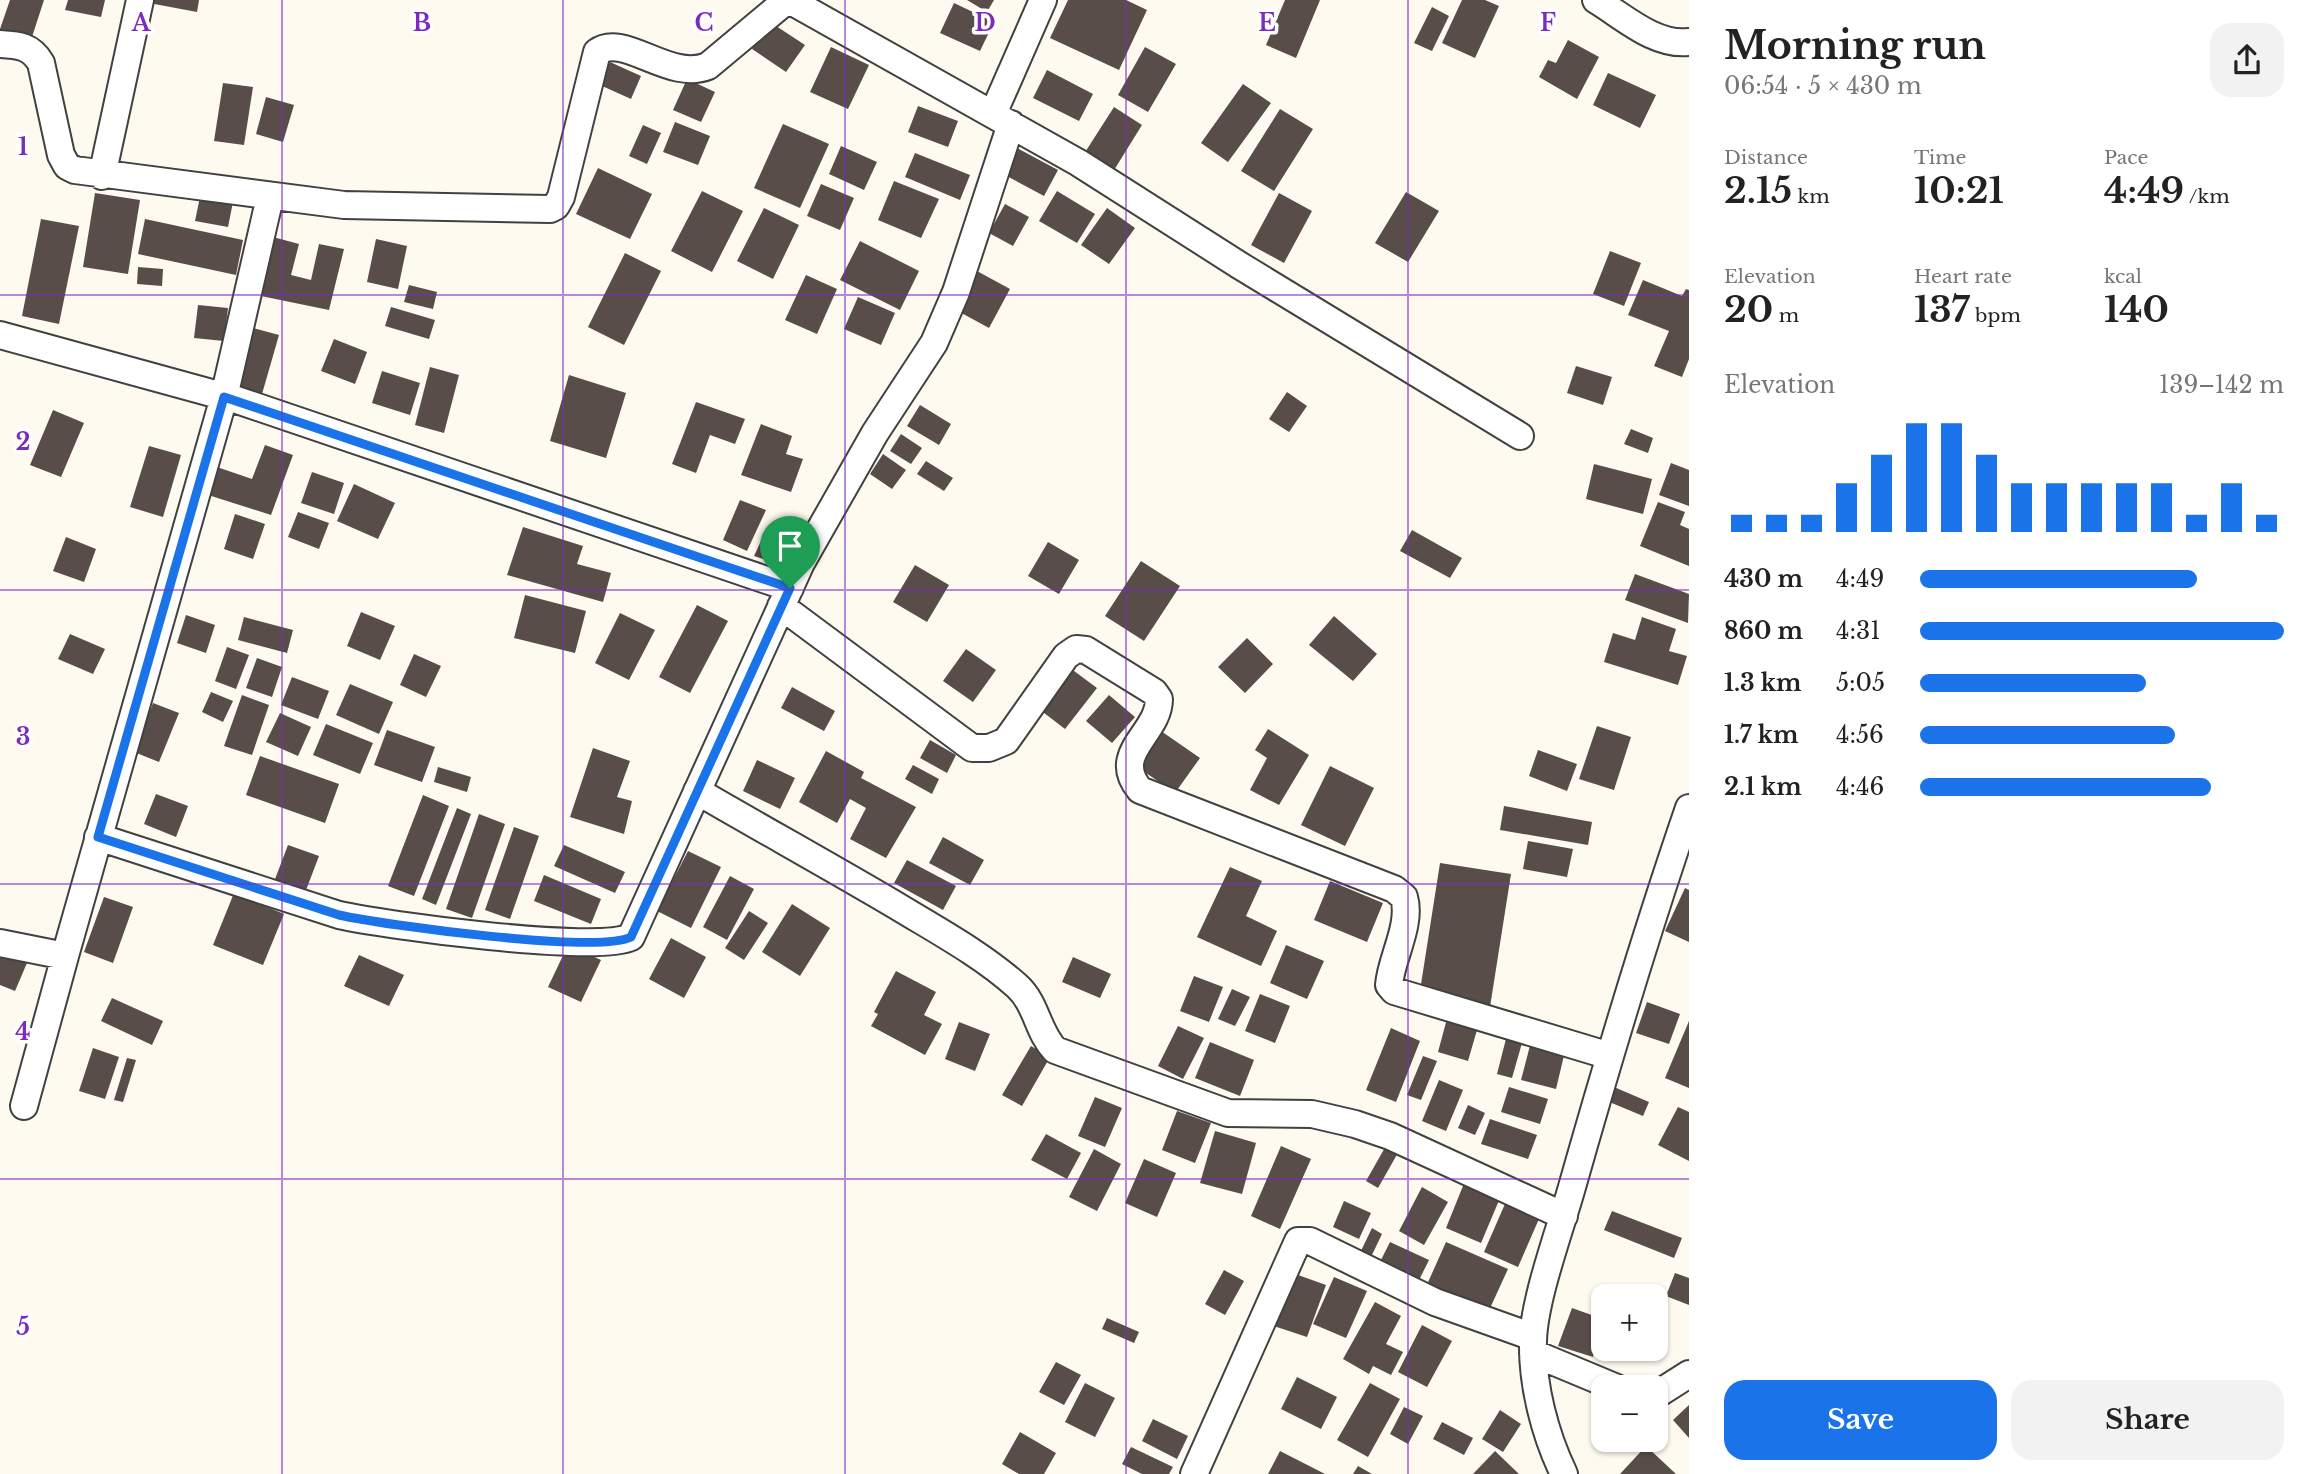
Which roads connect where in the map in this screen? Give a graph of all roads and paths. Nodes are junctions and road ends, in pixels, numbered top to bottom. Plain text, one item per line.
1 (140, 0) edge
2 (788, 0) edge
3 (1043, 0) edge
4 (1596, 0) edge
5 (1689, 42) edge
6 (0, 44) edge
7 (1002, 119) junction
8 (102, 176) junction
9 (270, 197) junction
10 (0, 335) edge
11 (224, 397) junction
12 (1520, 436) dead end
13 (785, 597) junction
14 (697, 791) junction
15 (1689, 808) edge
16 (98, 837) junction
17 (0, 943) edge
18 (65, 956) junction
19 (1610, 1056) junction
20 (24, 1106) dead end
21 (1564, 1216) junction
22 (1533, 1345) junction
23 (1689, 1374) edge
24 (1592, 1375) edge
25 (1668, 1387) edge
26 (1194, 1474) edge
27 (1564, 1474) edge

1 - 8 street
2 - 7 street
2 - 9 street
3 - 7 street
4 - 5 street
6 - 8 street
7 - 12 street
7 - 13 street
8 - 9 street
9 - 11 street
10 - 11 street
11 - 13 street
11 - 16 street
13 - 14 street
13 - 19 street
14 - 16 street
14 - 21 street
15 - 19 street
16 - 18 street
17 - 18 street
18 - 20 street
19 - 21 street
21 - 22 street
22 - 24 street
22 - 26 street
22 - 27 street
23 - 25 street

